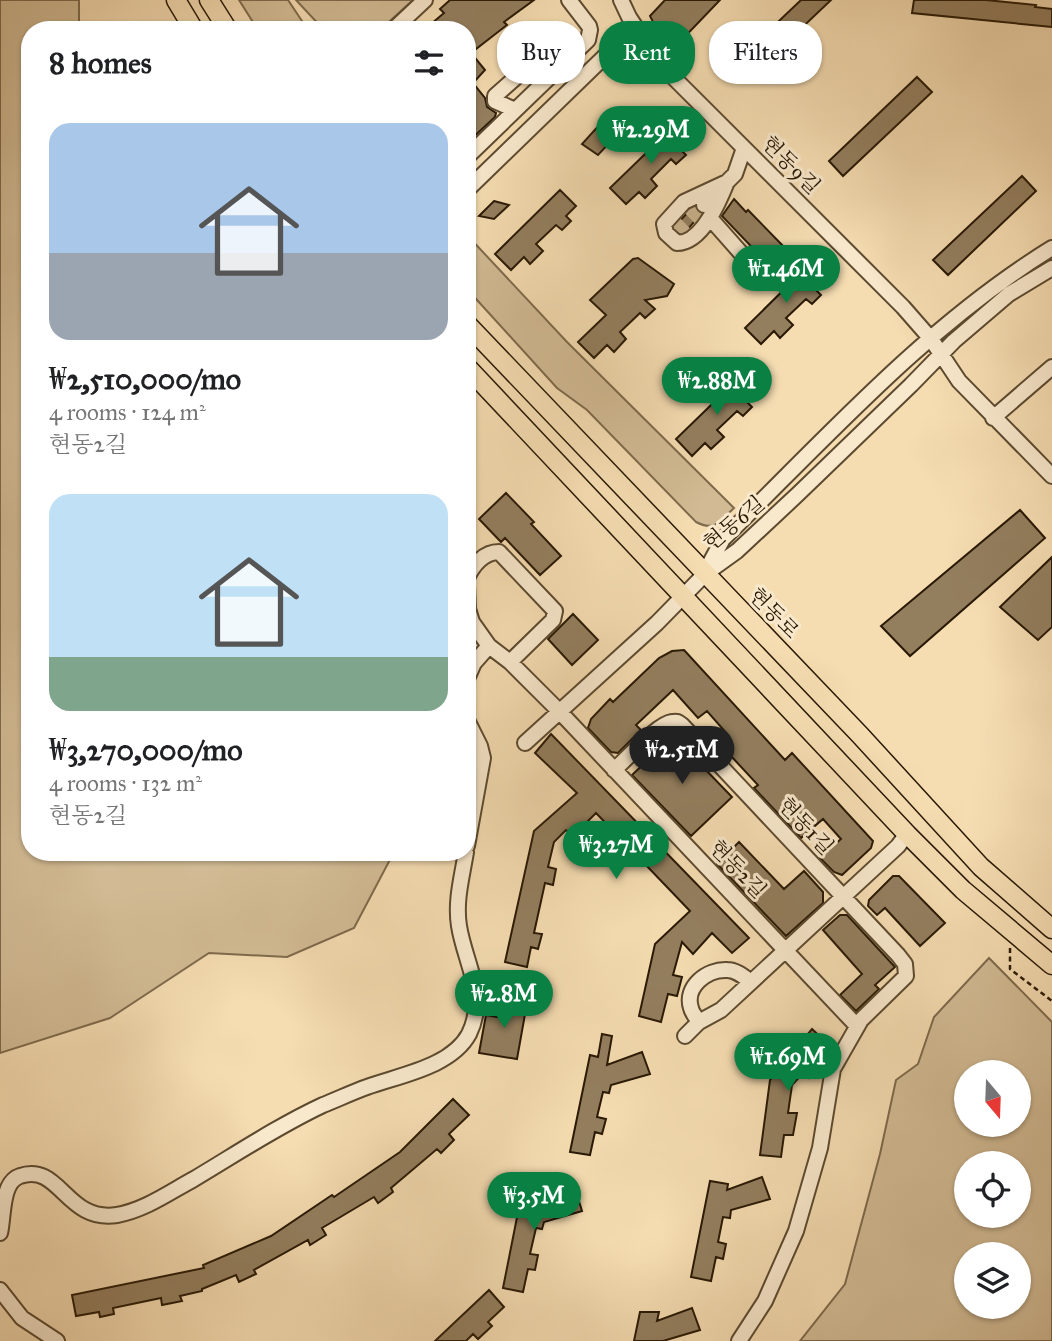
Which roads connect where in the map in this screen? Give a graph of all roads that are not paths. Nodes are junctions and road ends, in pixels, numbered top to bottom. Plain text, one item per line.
1 (176, 0) edge
2 (209, 0) edge
3 (425, 0) edge
4 (569, 0) edge
5 (621, 0) edge
6 (189, 21) edge
7 (222, 21) edge
8 (403, 21) edge
9 (584, 21) edge
10 (632, 21) edge
11 (585, 23) edge
12 (585, 43) edge
13 (599, 62) edge
14 (508, 84) edge
15 (542, 84) edge
16 (680, 84) edge
17 (515, 110) junction
18 (476, 148) edge
19 (744, 148) junction
20 (476, 181) edge
21 (727, 182) junction
22 (707, 212) junction
23 (1052, 248) edge
24 (740, 253) dead end
25 (1052, 268) edge
26 (476, 333) edge
27 (931, 339) junction
28 (940, 354) junction
29 (1052, 367) edge
30 (476, 377) edge
31 (993, 418) junction
32 (1052, 476) edge
33 (476, 563) edge
34 (705, 574) junction
35 (683, 596) junction
36 (476, 628) edge
37 (489, 646) junction
38 (476, 661) edge
39 (510, 662) junction
40 (559, 711) junction
41 (476, 738) edge
42 (525, 743) dead end
43 (614, 770) junction
44 (476, 796) edge
45 (907, 834) junction
46 (465, 861) edge
47 (843, 897) junction
48 (1052, 929) edge
49 (785, 949) junction
50 (1052, 965) edge
51 (751, 982) junction
52 (699, 1022) junction
53 (858, 1026) junction
54 (685, 1036) dead end
55 (0, 1233) edge
56 (0, 1290) edge
57 (57, 1341) edge
58 (740, 1341) edge

1 - 6 main road
2 - 7 main road
3 - 8 street
4 - 9 street
5 - 10 street, 현동9길
11 - 12 street
13 - 20 street
14 - 17 street
15 - 17 street
16 - 19 street, 현동9길
17 - 18 street
19 - 21 street
19 - 27 street, 현동9길
21 - 22 street
21 - 22 street
22 - 24 street
23 - 27 street, 현동6길
25 - 28 street, 현동6길
26 - 34 main road, 현동로
27 - 28 street, 현동9길
27 - 34 street, 현동6길
28 - 31 street, 현동9길
28 - 34 street, 현동6길
29 - 31 street
30 - 35 main road
31 - 32 street, 현동9길
33 - 39 street
34 - 35 street
34 - 48 main road, 현동로
35 - 40 street
35 - 45 main road
36 - 37 street, 현동2길
37 - 38 street
37 - 39 street, 현동2길
39 - 40 street, 현동2길
40 - 42 street
40 - 43 street, 현동2길
41 - 44 street
43 - 47 street, 현동1길
43 - 49 street, 현동2길
45 - 47 street
45 - 50 main road
46 - 55 street
47 - 49 street
47 - 53 street, 현동1길
49 - 51 street
49 - 53 street, 현동2길
51 - 52 street
51 - 52 street
52 - 54 street
53 - 58 street
56 - 57 street

